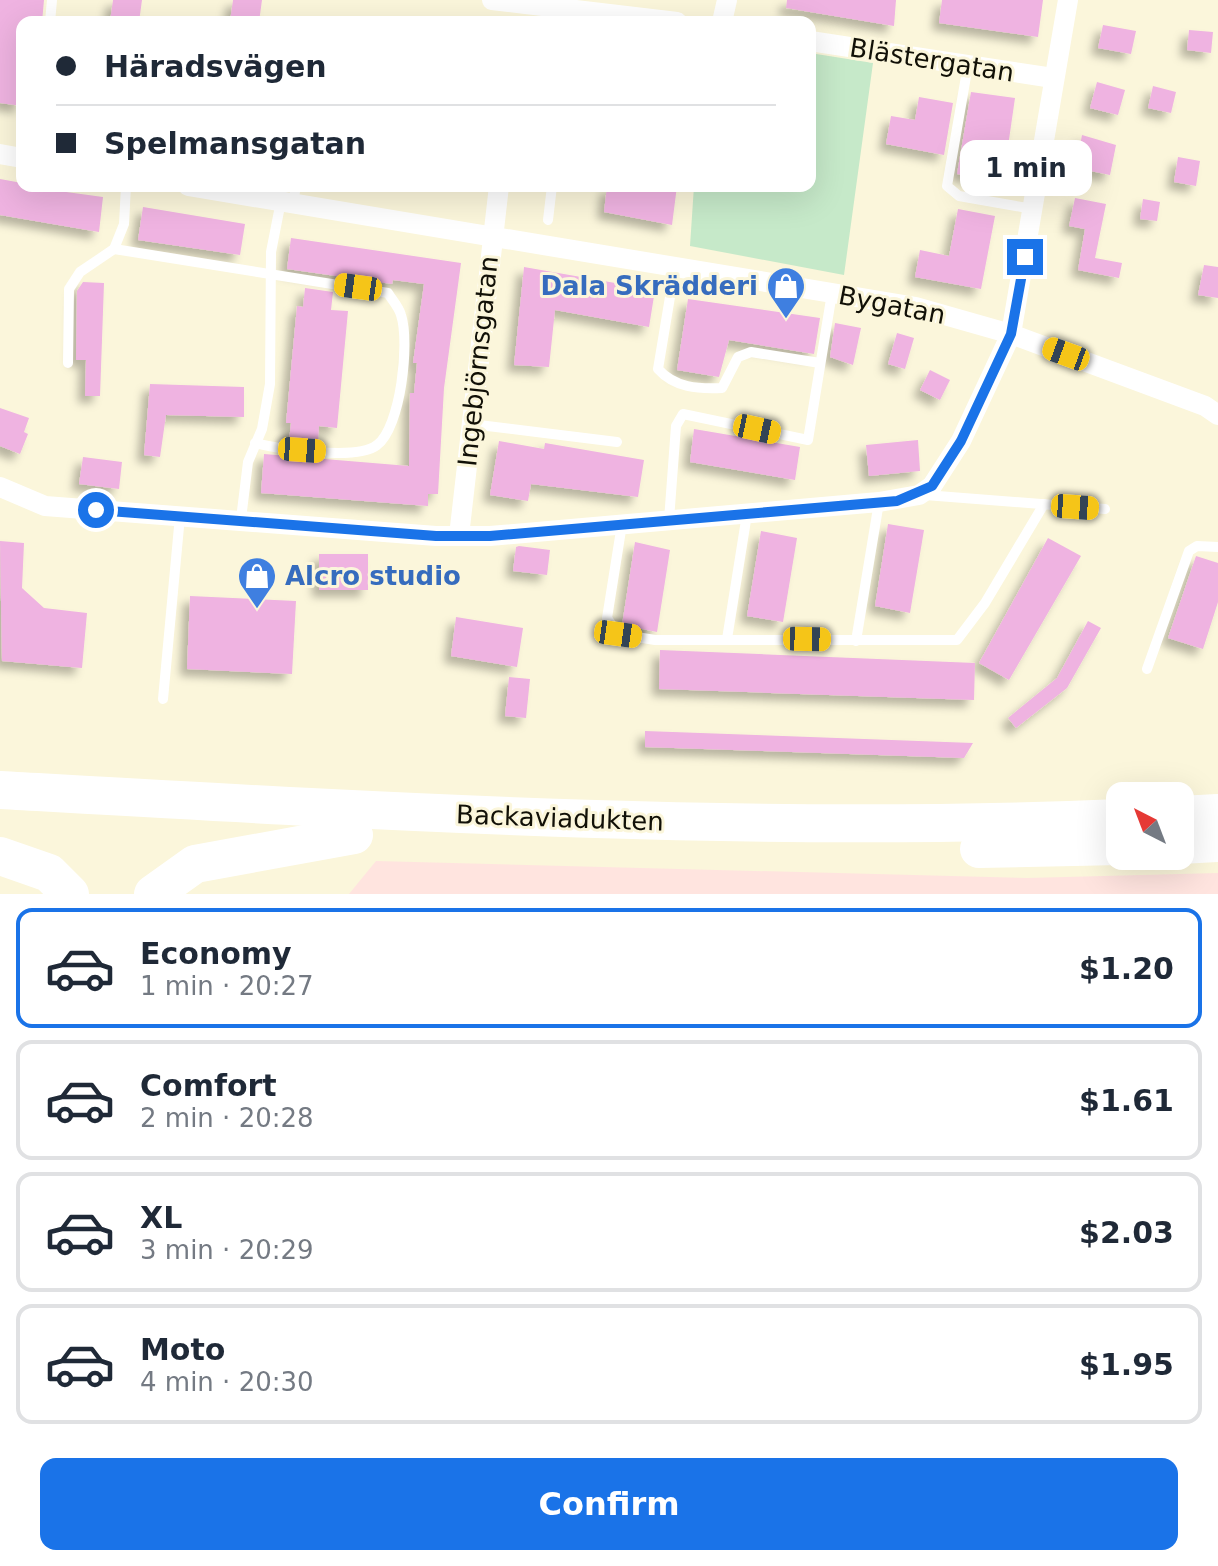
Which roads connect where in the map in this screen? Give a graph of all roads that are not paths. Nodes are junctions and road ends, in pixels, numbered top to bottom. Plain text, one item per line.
1 (492, 0) edge
2 (1068, 0) edge
3 (527, 14) edge
4 (564, 16) edge
5 (816, 42) edge
6 (968, 65) junction
7 (1053, 78) junction
8 (126, 192) edge
9 (244, 192) edge
10 (498, 192) edge
11 (551, 192) edge
12 (290, 197) edge
13 (1033, 209) junction
14 (548, 220) dead end
15 (491, 237) junction
16 (114, 249) junction
17 (675, 267) junction
18 (270, 272) junction
19 (832, 293) junction
20 (1011, 334) junction
21 (68, 363) dead end
22 (820, 363) junction
23 (1214, 409) edge
24 (471, 424) junction
25 (617, 442) dead end
26 (255, 443) junction
27 (0, 487) edge
28 (919, 495) junction
29 (879, 502) junction
30 (1044, 504) junction
31 (1105, 509) dead end
32 (747, 514) junction
33 (180, 516) junction
34 (241, 519) junction
35 (669, 520) junction
36 (622, 524) junction
37 (459, 536) junction
38 (1218, 547) edge
39 (727, 639) junction
40 (856, 641) junction
41 (1147, 669) dead end
42 (163, 699) dead end
43 (0, 790) edge
44 (1218, 813) edge
45 (1194, 814) edge
46 (0, 816) edge
47 (1106, 819) edge
48 (354, 835) junction
49 (1218, 843) edge
50 (1194, 844) edge
51 (1106, 846) edge
52 (0, 856) edge
53 (70, 894) edge
54 (153, 894) edge

1 - 3 street
2 - 7 street
3 - 4 street
5 - 6 street, Blästergatan
6 - 7 street, Blästergatan
6 - 13 lane
7 - 13 street
8 - 16 lane
9 - 12 street, Bygatan
10 - 15 street, Ingebjörnsgatan
11 - 14 lane
12 - 15 street, Bygatan
12 - 18 lane
13 - 20 street
15 - 17 street, Bygatan
15 - 24 street, Ingebjörnsgatan
16 - 18 lane
16 - 21 lane
17 - 19 street, Bygatan
17 - 22 lane
18 - 26 lane
18 - 26 lane
19 - 20 street, Bygatan
19 - 22 lane
20 - 23 street, Bygatan
20 - 28 street
22 - 35 lane
24 - 25 lane
24 - 37 street, Ingebjörnsgatan
26 - 34 lane
27 - 33 street
28 - 29 street
28 - 30 lane
29 - 32 street
29 - 40 lane
30 - 31 lane
30 - 40 lane
32 - 35 street
32 - 39 lane
33 - 34 street
33 - 42 lane
34 - 37 street
35 - 36 street
36 - 37 street
36 - 39 lane
38 - 41 lane
39 - 40 lane
43 - 47 highway, Backaviadukten
44 - 45 highway
46 - 48 highway, Backaviadukten
48 - 51 highway, Backaviadukten
48 - 54 highway
49 - 50 highway
52 - 53 highway

